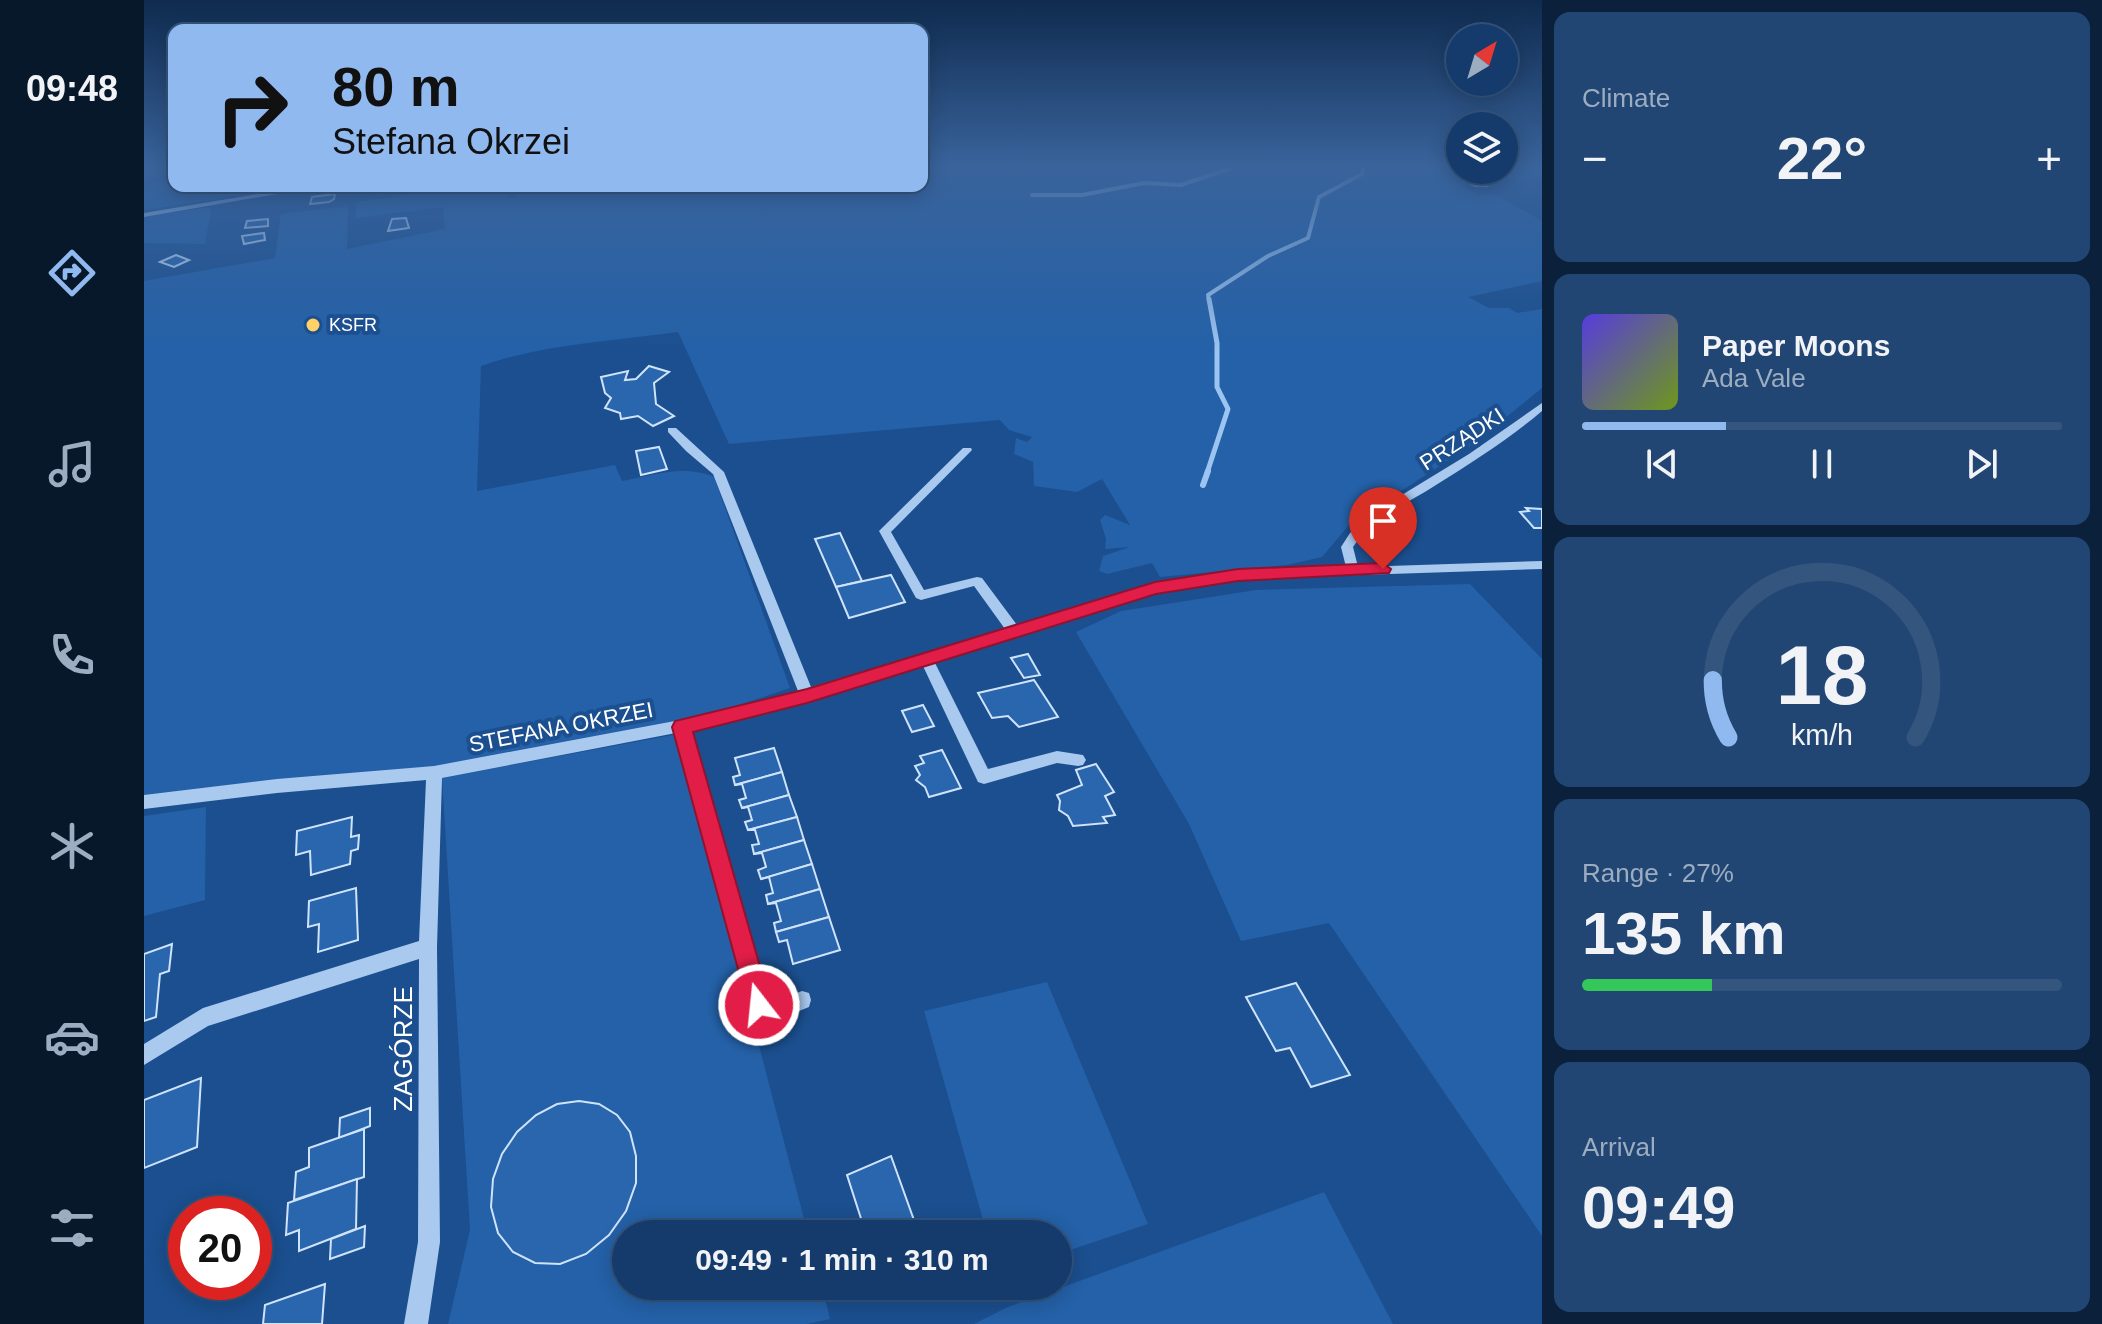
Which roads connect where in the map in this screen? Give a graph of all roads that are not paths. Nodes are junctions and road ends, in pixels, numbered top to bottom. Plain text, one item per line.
1 (1542, 406) edge
2 (672, 430) dead end
3 (967, 450) dead end
4 (1542, 565) edge
5 (1353, 570) junction
6 (1014, 631) junction
7 (927, 660) junction
8 (807, 696) junction
9 (682, 727) junction
10 (1078, 760) dead end
11 (434, 773) junction
12 (144, 802) edge
13 (428, 947) junction
14 (802, 1000) dead end
15 (144, 1055) edge
16 (416, 1324) edge

1 - 5 street, PRZĄDKI
2 - 8 street
3 - 6 street
4 - 5 street, STEFANA OKRZEI
5 - 6 street, STEFANA OKRZEI
6 - 7 street, STEFANA OKRZEI
7 - 8 street, STEFANA OKRZEI
7 - 10 street
8 - 9 street, STEFANA OKRZEI
9 - 11 street, STEFANA OKRZEI
9 - 14 street
11 - 12 street, STEFANA OKRZEI
11 - 13 street, ZAGÓRZE
13 - 15 street
13 - 16 street, ZAGÓRZE

